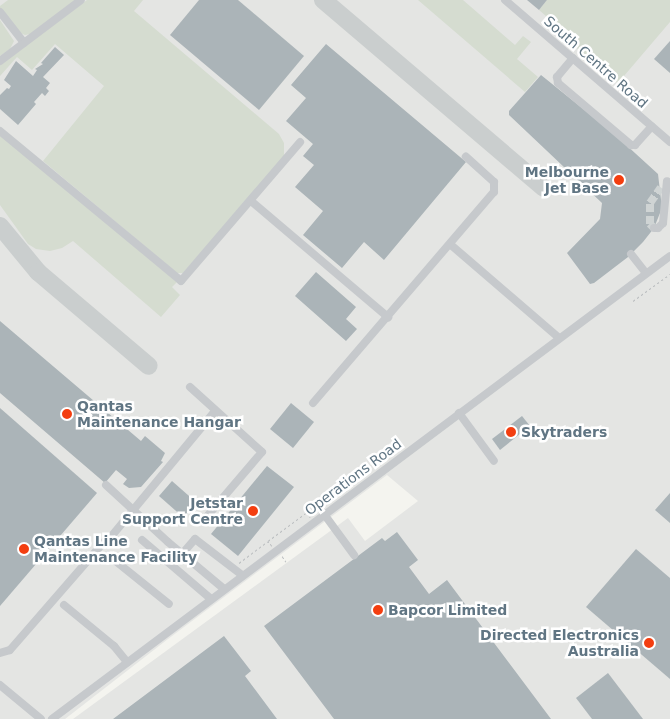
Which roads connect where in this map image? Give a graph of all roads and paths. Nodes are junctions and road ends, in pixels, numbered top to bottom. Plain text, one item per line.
1 (81, 0) edge
2 (505, 0) edge
3 (0, 12) edge
4 (24, 43) junction
5 (573, 58) junction
6 (0, 61) edge
7 (652, 126) junction
8 (0, 131) edge
9 (300, 142) dead end
10 (670, 142) edge
11 (466, 157) dead end
12 (668, 179) edge
13 (661, 187) tunnel mouth
14 (251, 201) junction
15 (654, 228) dead end
16 (451, 245) junction
17 (631, 254) dead end
18 (670, 256) edge
19 (646, 273) junction
20 (670, 274) edge
21 (633, 301) dead end
22 (388, 317) junction
23 (559, 338) junction
24 (190, 387) dead end
25 (313, 404) dead end
26 (215, 411) junction
27 (459, 413) junction
28 (494, 462) dead end
29 (106, 485) dead end
30 (133, 508) junction
31 (324, 514) junction
32 (204, 520) dead end
33 (142, 540) dead end
34 (268, 541) dead end
35 (182, 554) junction
36 (354, 554) dead end
37 (108, 555) dead end
38 (232, 568) junction
39 (242, 576) junction
40 (224, 589) junction
41 (211, 599) junction
42 (169, 604) dead end
43 (64, 605) dead end
44 (0, 653) edge
45 (127, 662) junction
46 (0, 685) edge
47 (41, 719) edge
48 (52, 719) edge

1 - 4 street
2 - 5 street, South Centre Road
3 - 4 street
4 - 6 street
5 - 7 street, South Centre Road
5 - 7 street
7 - 10 street, South Centre Road
8 - 14 street
9 - 14 street
11 - 16 street
12 - 13 street
12 - 15 street
14 - 22 street
16 - 22 street
16 - 23 street
17 - 19 street
18 - 19 street, Operations Road
19 - 23 street, Operations Road
20 - 21 path
22 - 25 street
23 - 27 street, Operations Road
24 - 26 street
26 - 30 street
26 - 32 street
27 - 28 street
27 - 31 street, Operations Road
29 - 30 street
30 - 35 street
30 - 44 street
31 - 36 street
31 - 39 street, Operations Road
33 - 41 street
34 - 38 path
35 - 38 street
35 - 40 street
37 - 42 street
38 - 39 street
39 - 40 street, Operations Road
40 - 41 street, Operations Road
41 - 45 street, Operations Road
43 - 45 street
45 - 48 street, Operations Road
46 - 47 street

